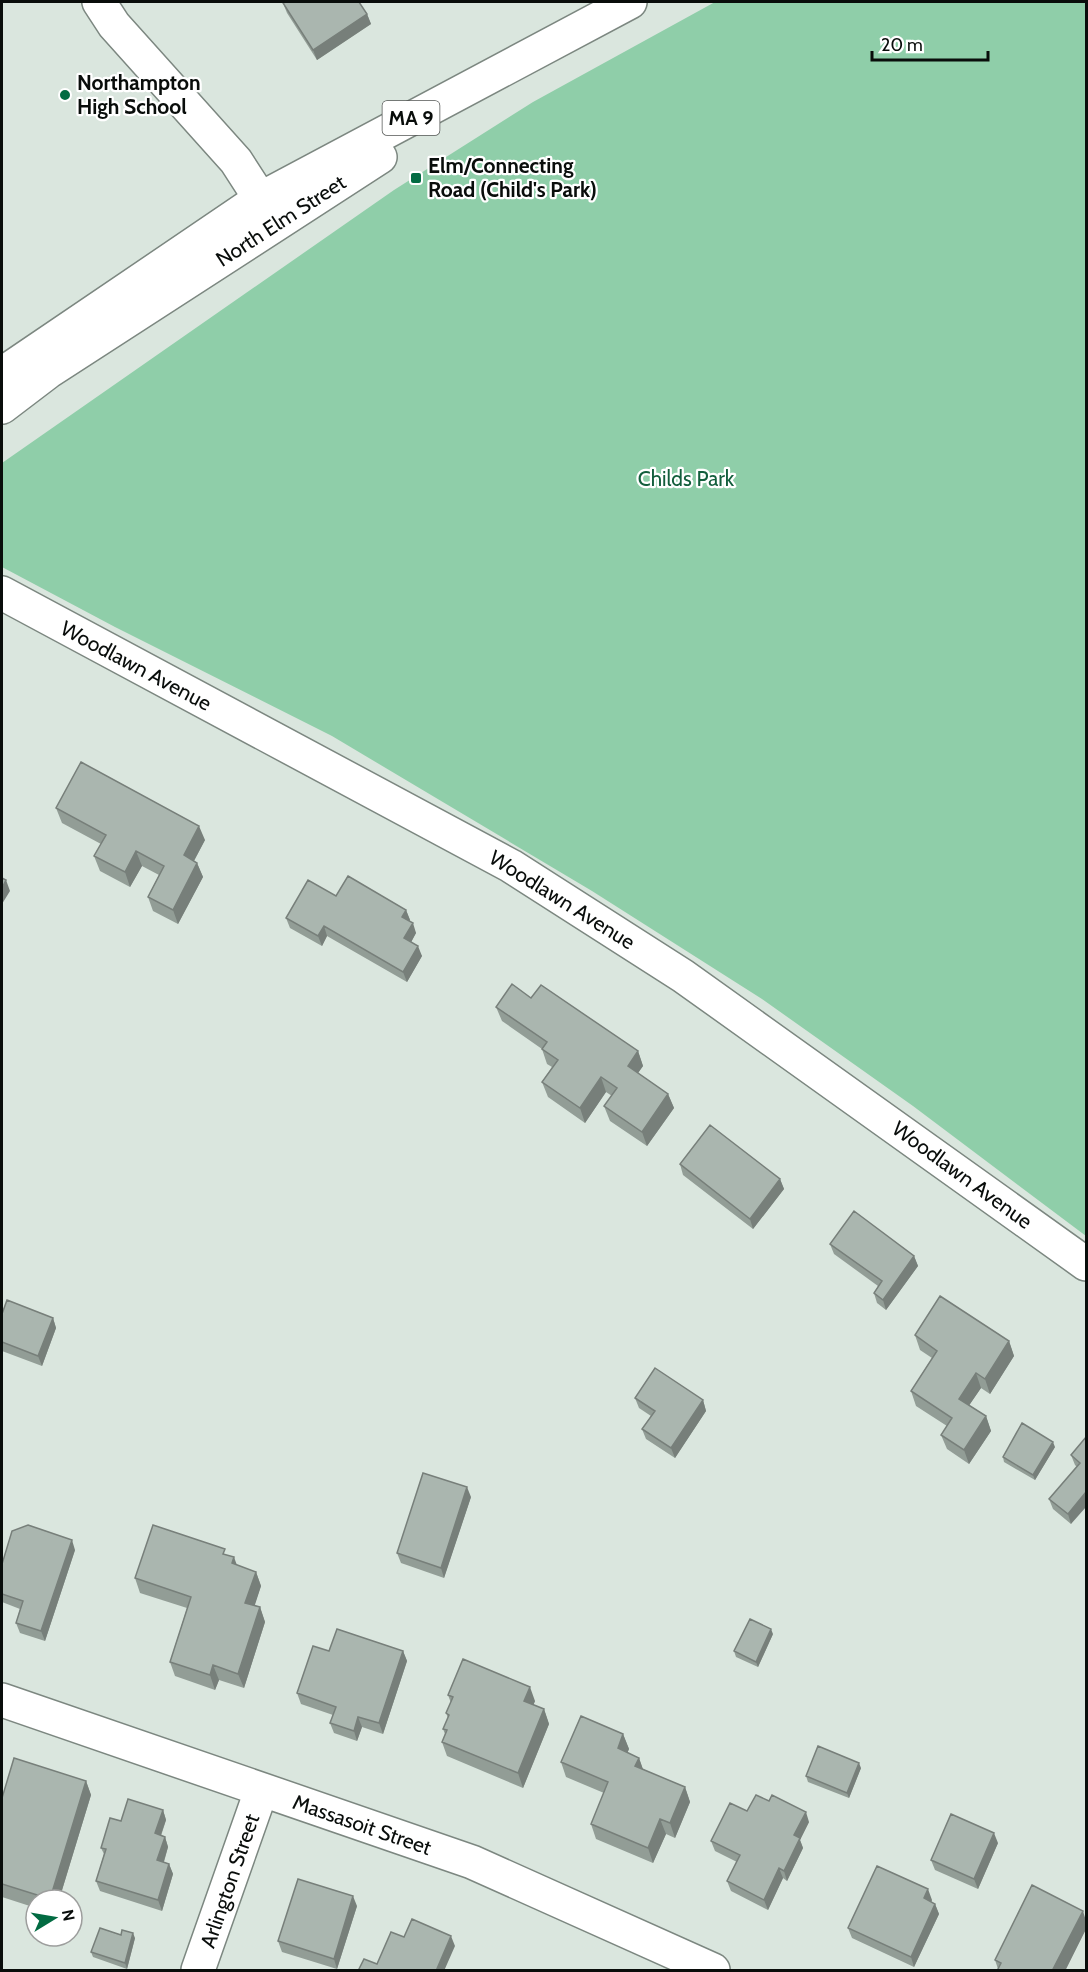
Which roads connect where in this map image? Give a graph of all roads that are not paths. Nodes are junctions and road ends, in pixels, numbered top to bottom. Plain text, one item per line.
1 (99, 2) edge
2 (630, 2) edge
3 (269, 212) junction
4 (2, 374) edge
5 (2, 407) edge
6 (2, 593) edge
7 (1086, 1264) edge
8 (2, 1700) edge
9 (261, 1791) junction
10 (198, 1971) edge
11 (713, 1971) edge

1 - 3 main road
2 - 3 main road, North Elm Street / MA 9
3 - 4 main road, North Elm Street / MA 9
3 - 5 main road, North Elm Street / MA 9
6 - 7 main road, Woodlawn Avenue
8 - 9 main road, Massasoit Street
9 - 10 main road, Arlington Street
9 - 11 main road, Massasoit Street

